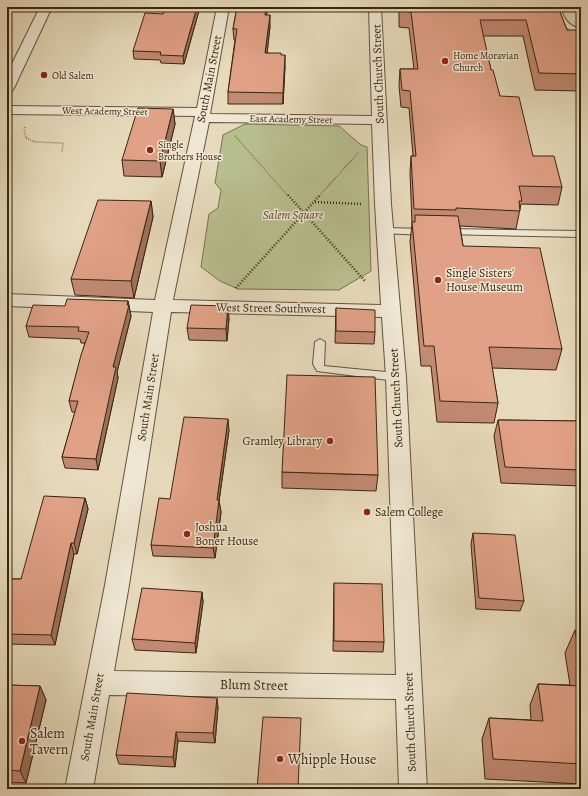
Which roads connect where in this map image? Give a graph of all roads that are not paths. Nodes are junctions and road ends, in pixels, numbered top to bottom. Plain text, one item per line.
1 (46, 7) edge
2 (223, 7) edge
3 (376, 7) edge
4 (558, 7) edge
5 (581, 31) edge
6 (7, 88) edge
7 (7, 110) edge
8 (203, 115) junction
9 (379, 120) junction
10 (386, 231) junction
11 (581, 234) edge
12 (7, 300) edge
13 (163, 306) junction
14 (391, 311) junction
15 (320, 342) dead end
16 (396, 377) junction
17 (98, 683) junction
18 (409, 687) junction
19 (79, 789) edge
20 (413, 789) edge

1 - 6 street
2 - 8 street, South Main Street
3 - 9 street, South Church Street
4 - 5 lane
7 - 8 street, West Academy Street
8 - 9 street, East Academy Street
8 - 13 street, South Main Street
9 - 10 street, South Church Street
10 - 11 lane
10 - 14 street, South Church Street
12 - 13 street, West Street Southwest
13 - 14 street, West Street Southwest
13 - 17 street, South Main Street
14 - 16 street, South Church Street
15 - 16 lane
16 - 18 street, South Church Street
17 - 18 street, Blum Street
17 - 19 street, South Main Street
18 - 20 street, South Church Street

